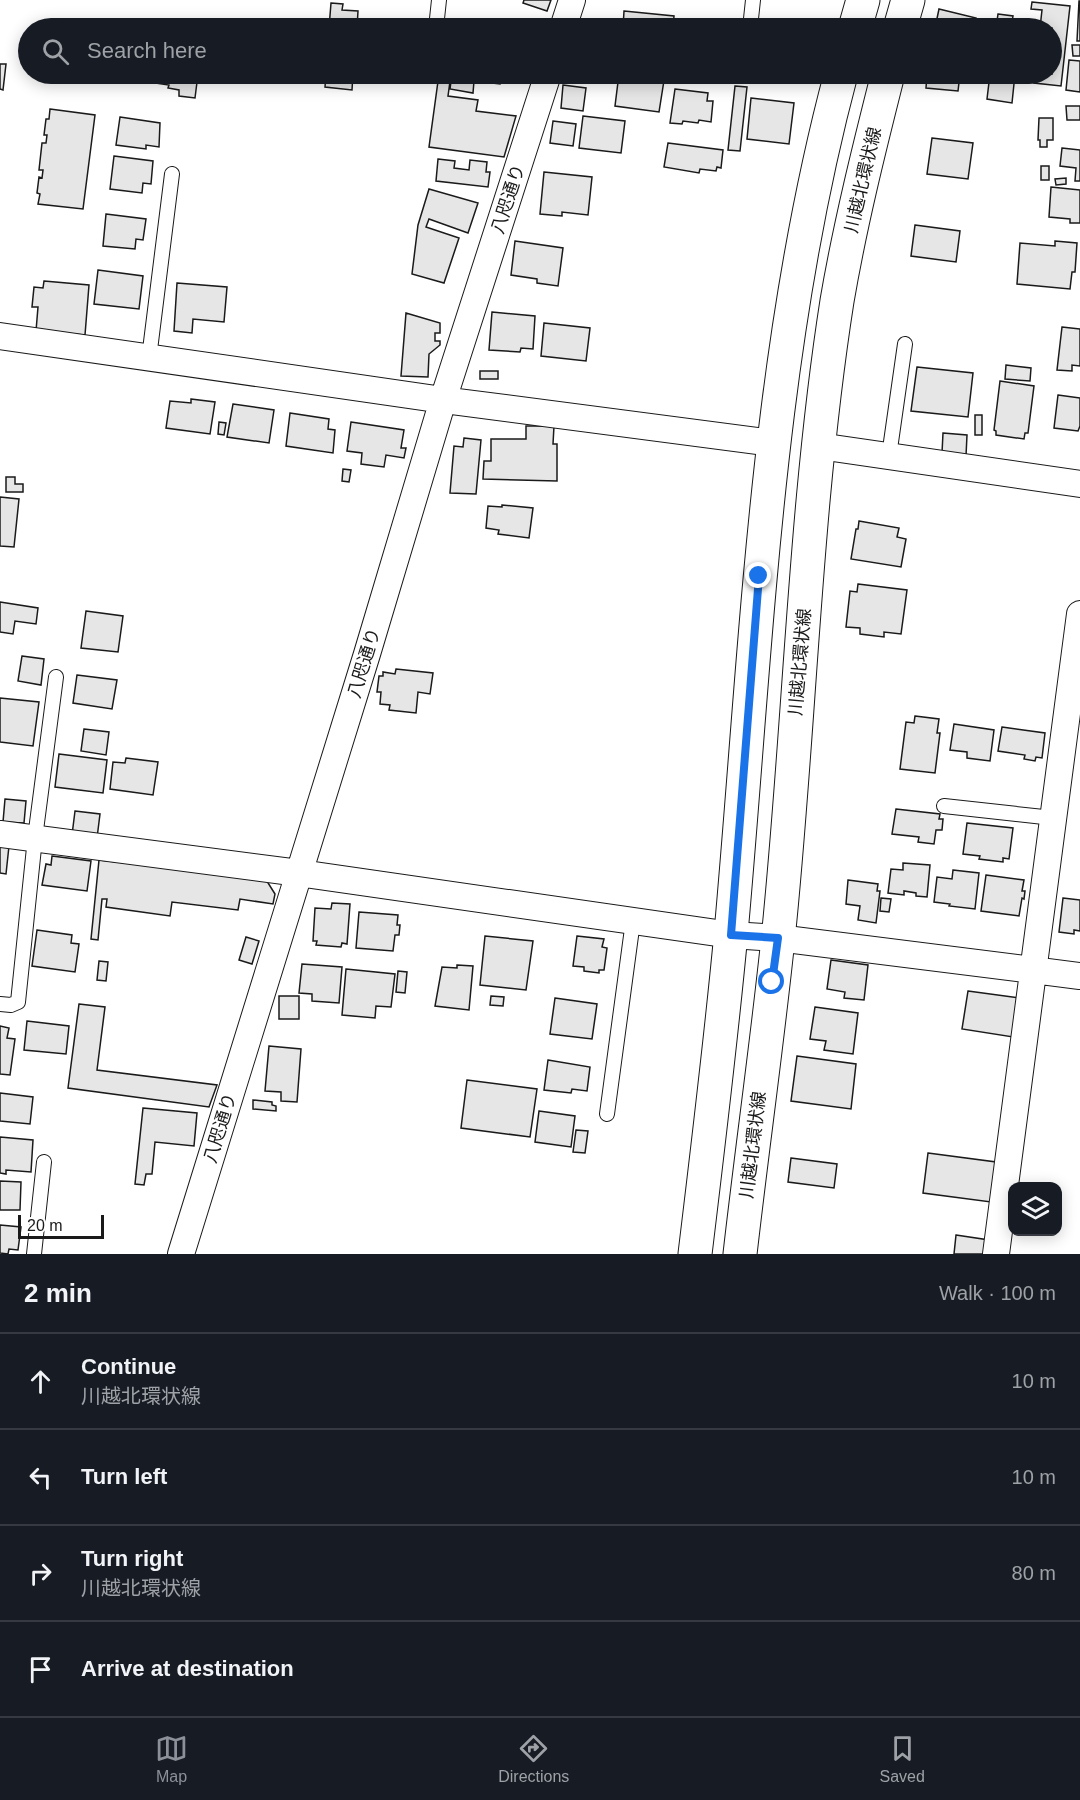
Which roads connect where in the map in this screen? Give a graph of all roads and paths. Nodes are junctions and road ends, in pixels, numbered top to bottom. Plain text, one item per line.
1 (439, 0) edge
2 (572, 0) edge
3 (753, 0) edge
4 (863, 0) edge
5 (908, 0) edge
6 (436, 18) edge
7 (566, 18) edge
8 (751, 18) edge
9 (858, 18) edge
10 (903, 18) edge
11 (545, 84) edge
12 (840, 84) edge
13 (886, 84) edge
14 (172, 174) dead end
15 (0, 337) edge
16 (905, 344) dead end
17 (149, 358) junction
18 (443, 400) junction
19 (773, 442) junction
20 (819, 446) junction
21 (889, 456) junction
22 (1080, 484) edge
23 (1080, 614) edge
24 (56, 677) dead end
25 (944, 806) dead end
26 (1053, 818) junction
27 (0, 834) edge
28 (35, 838) junction
29 (299, 873) junction
30 (633, 921) junction
31 (731, 935) junction
32 (778, 938) junction
33 (1033, 969) junction
34 (1080, 976) edge
35 (0, 1004) edge
36 (607, 1114) dead end
37 (44, 1162) dead end
38 (34, 1254) edge
39 (181, 1254) edge
40 (695, 1254) edge
41 (740, 1254) edge
42 (996, 1254) edge

1 - 6 lane
2 - 7 street
3 - 8 lane
4 - 9 main road
5 - 10 main road
11 - 18 street, 八咫通り
12 - 19 main road
13 - 20 main road, 川越北環状線
14 - 17 lane
15 - 17 street
16 - 21 lane
17 - 18 street
18 - 19 street
18 - 29 street, 八咫通り
19 - 31 main road
20 - 21 street
20 - 32 main road, 川越北環状線
21 - 22 street
23 - 26 street
24 - 28 lane
25 - 26 lane
26 - 33 street
27 - 28 street
28 - 29 street
28 - 35 lane
29 - 30 street
29 - 39 street, 八咫通り
30 - 31 street
30 - 36 lane
31 - 32 street
31 - 40 main road
32 - 33 street
32 - 41 main road, 川越北環状線
33 - 34 street
33 - 42 street
37 - 38 lane

